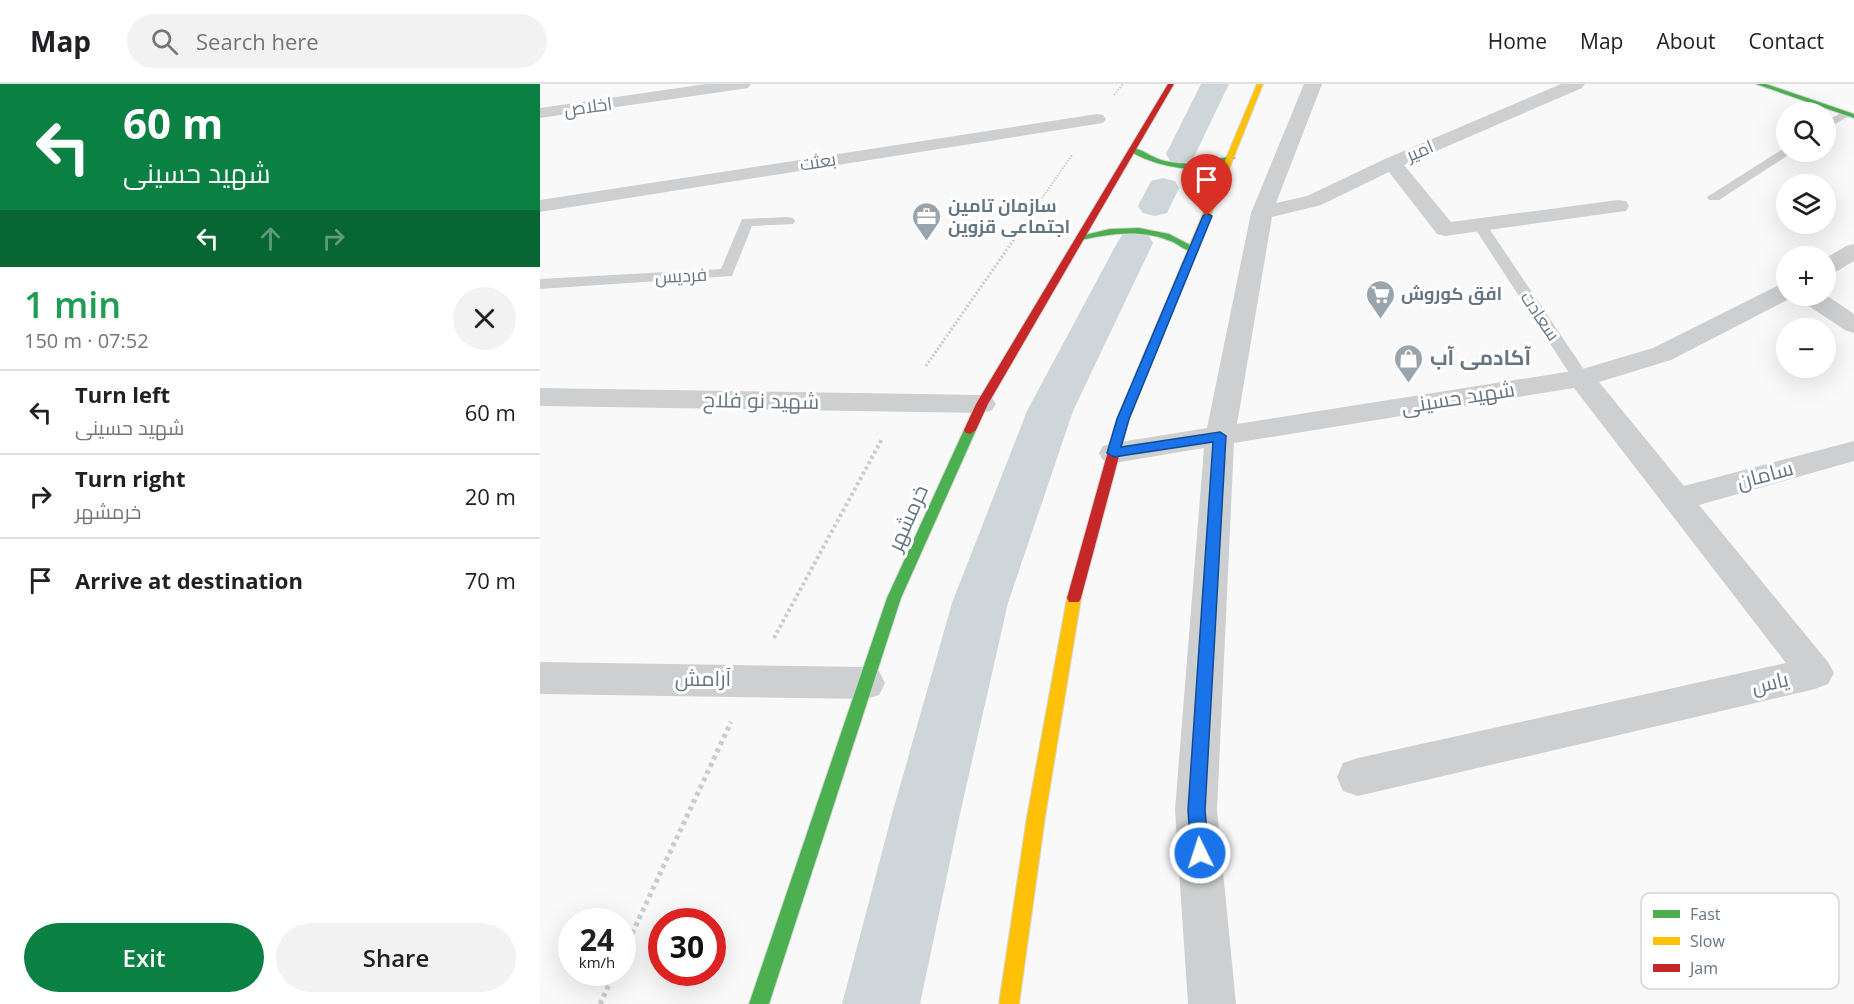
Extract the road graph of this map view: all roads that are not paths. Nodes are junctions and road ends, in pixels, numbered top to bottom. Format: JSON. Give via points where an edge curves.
{"nodes":[{"id":1,"x":742,"y":84,"type":"edge"},
{"id":2,"x":1171,"y":84,"type":"edge"},
{"id":3,"x":1260,"y":84,"type":"edge"},
{"id":4,"x":1313,"y":84,"type":"edge"},
{"id":5,"x":1576,"y":84,"type":"edge"},
{"id":6,"x":1759,"y":84,"type":"edge"},
{"id":7,"x":540,"y":114,"type":"edge"},
{"id":8,"x":1850,"y":115,"type":"edge"},
{"id":9,"x":1096,"y":119,"type":"road end"},
{"id":10,"x":1836,"y":121,"type":"edge"},
{"id":11,"x":1134,"y":150,"type":"junction"},
{"id":12,"x":1776,"y":157,"type":"edge"},
{"id":13,"x":1231,"y":159,"type":"junction"},
{"id":14,"x":1392,"y":163,"type":"junction"},
{"id":15,"x":1714,"y":197,"type":"dead end"},
{"id":16,"x":540,"y":206,"type":"edge"},
{"id":17,"x":1618,"y":206,"type":"dead end"},
{"id":18,"x":1262,"y":213,"type":"junction"},
{"id":19,"x":788,"y":220,"type":"dead end"},
{"id":20,"x":1479,"y":224,"type":"junction"},
{"id":21,"x":1081,"y":237,"type":"junction"},
{"id":22,"x":1193,"y":249,"type":"junction"},
{"id":23,"x":1854,"y":251,"type":"edge"},
{"id":24,"x":1836,"y":262,"type":"edge"},
{"id":25,"x":540,"y":284,"type":"edge"},
{"id":26,"x":1776,"y":296,"type":"edge"},
{"id":27,"x":1825,"y":306,"type":"edge"},
{"id":28,"x":1854,"y":325,"type":"edge"},
{"id":29,"x":1581,"y":378,"type":"junction"},
{"id":30,"x":540,"y":397,"type":"edge"},
{"id":31,"x":982,"y":404,"type":"junction"},
{"id":32,"x":1220,"y":436,"type":"junction"},
{"id":33,"x":1854,"y":451,"type":"edge"},
{"id":34,"x":1114,"y":453,"type":"junction"},
{"id":35,"x":1676,"y":500,"type":"junction"},
{"id":36,"x":540,"y":678,"type":"edge"},
{"id":37,"x":866,"y":683,"type":"junction"},
{"id":38,"x":1358,"y":777,"type":"dead end"},
{"id":39,"x":759,"y":1004,"type":"edge"},
{"id":40,"x":1009,"y":1004,"type":"edge"},
{"id":41,"x":1212,"y":1004,"type":"edge"}],
"edges":[{"from":1,"to":7,"type":"street","name":"اخلاص"},
{"from":2,"to":11,"type":"main road","name":"خرمشهر"},
{"from":3,"to":13,"type":"main road"},
{"from":4,"to":18,"type":"street"},
{"from":5,"to":14,"type":"street","name":"امیر"},
{"from":6,"to":8,"type":"main road"},
{"from":8,"to":10,"type":"lane"},
{"from":9,"to":16,"type":"street","name":"بعثت"},
{"from":11,"to":13,"type":"main road","via":[[1150,160],[1176,166]]},
{"from":11,"to":21,"type":"main road","name":"خرمشهر"},
{"from":12,"to":15,"type":"lane"},
{"from":13,"to":22,"type":"main road"},
{"from":14,"to":18,"type":"street","name":"امیر","via":[[1314,201]]},
{"from":14,"to":20,"type":"street","via":[[1445,229]]},
{"from":17,"to":20,"type":"street"},
{"from":18,"to":32,"type":"street"},
{"from":19,"to":25,"type":"lane","name":"فردیس","via":[[747,222],[727,273]]},
{"from":20,"to":29,"type":"lane","name":"سعادت"},
{"from":21,"to":22,"type":"main road","via":[[1116,229],[1152,231],[1183,241]]},
{"from":21,"to":31,"type":"main road","name":"خرمشهر"},
{"from":22,"to":34,"type":"main road","via":[[1123,419]]},
{"from":23,"to":24,"type":"street"},
{"from":26,"to":29,"type":"street","name":"شهید حسینی","via":[[1662,354]]},
{"from":27,"to":28,"type":"street"},
{"from":29,"to":32,"type":"street","name":"شهید حسینی"},
{"from":29,"to":35,"type":"street","name":"یاس"},
{"from":30,"to":31,"type":"street","name":"شهید نو فلاح"},
{"from":31,"to":37,"type":"main road","name":"خرمشهر","via":[[894,598]]},
{"from":32,"to":34,"type":"street","name":"شهید حسینی"},
{"from":32,"to":41,"type":"street","via":[[1196,810]]},
{"from":33,"to":35,"type":"street","name":"سامان"},
{"from":34,"to":40,"type":"main road","via":[[1071,609]]},
{"from":35,"to":38,"type":"street","name":"یاس","via":[[1815,673]]},
{"from":36,"to":37,"type":"street","name":"آرامش"},
{"from":37,"to":39,"type":"main road","name":"خرمشهر"}]}
